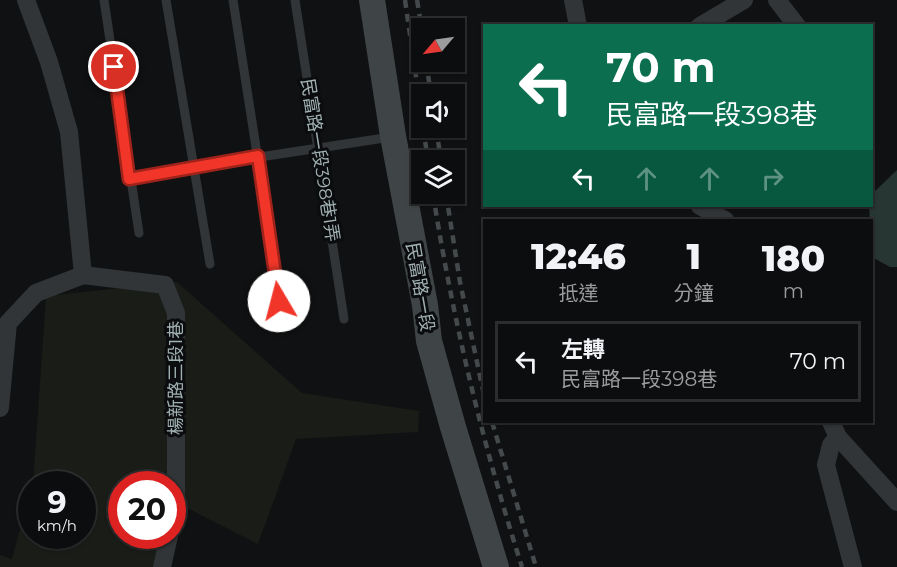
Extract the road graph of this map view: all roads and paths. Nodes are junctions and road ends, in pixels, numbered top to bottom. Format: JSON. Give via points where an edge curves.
{"nodes":[{"id":1,"x":26,"y":0,"type":"edge"},
{"id":2,"x":104,"y":0,"type":"edge"},
{"id":3,"x":166,"y":0,"type":"edge"},
{"id":4,"x":233,"y":0,"type":"edge"},
{"id":5,"x":295,"y":0,"type":"edge"},
{"id":6,"x":372,"y":0,"type":"edge"},
{"id":7,"x":573,"y":0,"type":"edge"},
{"id":8,"x":744,"y":0,"type":"edge"},
{"id":9,"x":777,"y":0,"type":"edge"},
{"id":10,"x":578,"y":24,"type":"edge"},
{"id":11,"x":703,"y":24,"type":"edge"},
{"id":12,"x":795,"y":24,"type":"edge"},
{"id":13,"x":393,"y":136,"type":"junction"},
{"id":14,"x":318,"y":147,"type":"junction"},
{"id":15,"x":258,"y":156,"type":"junction"},
{"id":16,"x":194,"y":166,"type":"junction"},
{"id":17,"x":129,"y":179,"type":"junction"},
{"id":18,"x":702,"y":207,"type":"edge"},
{"id":19,"x":723,"y":219,"type":"edge"},
{"id":20,"x":139,"y":233,"type":"dead end"},
{"id":21,"x":210,"y":264,"type":"dead end"},
{"id":22,"x":83,"y":275,"type":"junction"},
{"id":23,"x":279,"y":301,"type":"dead end"},
{"id":24,"x":344,"y":319,"type":"dead end"},
{"id":25,"x":0,"y":408,"type":"edge"},
{"id":26,"x":834,"y":429,"type":"edge"},
{"id":27,"x":176,"y":471,"type":"edge"},
{"id":28,"x":897,"y":502,"type":"edge"},
{"id":29,"x":166,"y":549,"type":"edge"},
{"id":30,"x":162,"y":567,"type":"edge"},
{"id":31,"x":496,"y":567,"type":"edge"},
{"id":32,"x":853,"y":567,"type":"edge"}],
"edges":[{"from":1,"to":22,"type":"street","via":[[50,63],[69,132]]},
{"from":2,"to":17,"type":"lane"},
{"from":3,"to":16,"type":"lane"},
{"from":4,"to":15,"type":"lane"},
{"from":5,"to":14,"type":"lane","name":"民富路一段398巷1弄"},
{"from":6,"to":13,"type":"street","name":"民富路一段"},
{"from":7,"to":10,"type":"street"},
{"from":8,"to":11,"type":"street"},
{"from":9,"to":12,"type":"street"},
{"from":13,"to":14,"type":"lane"},
{"from":13,"to":31,"type":"street","name":"民富路一段","via":[[434,359]]},
{"from":14,"to":15,"type":"lane"},
{"from":14,"to":24,"type":"lane","name":"民富路一段398巷1弄"},
{"from":15,"to":16,"type":"lane"},
{"from":15,"to":23,"type":"lane"},
{"from":16,"to":17,"type":"lane"},
{"from":16,"to":21,"type":"lane"},
{"from":17,"to":20,"type":"lane"},
{"from":18,"to":19,"type":"street"},
{"from":22,"to":25,"type":"street","via":[[36,293],[8,322]]},
{"from":22,"to":27,"type":"street","name":"楊新路三段1巷","via":[[165,285],[176,314]]},
{"from":26,"to":28,"type":"street"},
{"from":26,"to":32,"type":"street","via":[[826,465]]},
{"from":29,"to":30,"type":"street"}]}
